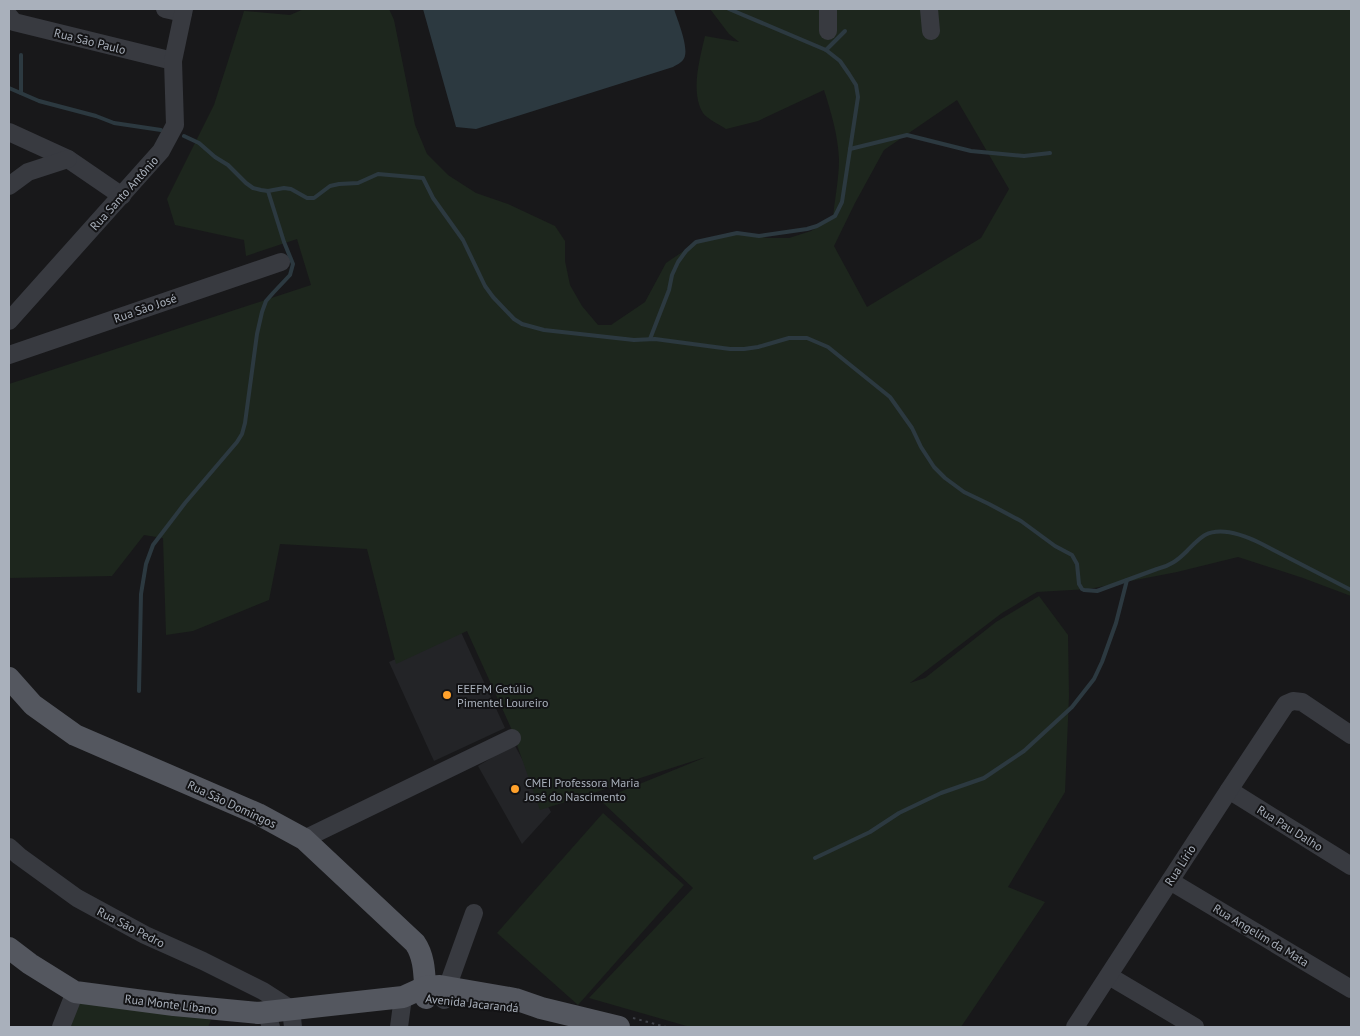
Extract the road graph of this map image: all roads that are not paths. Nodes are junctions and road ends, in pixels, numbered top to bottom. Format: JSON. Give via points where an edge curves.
{"nodes":[{"id":1,"x":165,"y":9,"type":"edge"},
{"id":2,"x":828,"y":9,"type":"edge"},
{"id":3,"x":929,"y":9,"type":"edge"},
{"id":4,"x":184,"y":11,"type":"edge"},
{"id":5,"x":9,"y":16,"type":"edge"},
{"id":6,"x":828,"y":30,"type":"dead end"},
{"id":7,"x":931,"y":31,"type":"dead end"},
{"id":8,"x":173,"y":61,"type":"junction"},
{"id":9,"x":9,"y":132,"type":"edge"},
{"id":10,"x":68,"y":158,"type":"junction"},
{"id":11,"x":9,"y":186,"type":"edge"},
{"id":12,"x":122,"y":196,"type":"junction"},
{"id":13,"x":281,"y":262,"type":"dead end"},
{"id":14,"x":9,"y":322,"type":"edge"},
{"id":15,"x":9,"y":355,"type":"edge"},
{"id":16,"x":9,"y":678,"type":"edge"},
{"id":17,"x":1351,"y":735,"type":"edge"},
{"id":18,"x":512,"y":738,"type":"dead end"},
{"id":19,"x":1229,"y":790,"type":"junction"},
{"id":20,"x":304,"y":840,"type":"junction"},
{"id":21,"x":9,"y":847,"type":"edge"},
{"id":22,"x":1351,"y":866,"type":"edge"},
{"id":23,"x":1170,"y":881,"type":"junction"},
{"id":24,"x":474,"y":913,"type":"dead end"},
{"id":25,"x":9,"y":948,"type":"edge"},
{"id":26,"x":1108,"y":976,"type":"junction"},
{"id":27,"x":1351,"y":989,"type":"edge"},
{"id":28,"x":75,"y":992,"type":"junction"},
{"id":29,"x":435,"y":993,"type":"junction"},
{"id":30,"x":403,"y":997,"type":"junction"},
{"id":31,"x":265,"y":1011,"type":"edge"},
{"id":32,"x":292,"y":1018,"type":"edge"},
{"id":33,"x":578,"y":1022,"type":"edge"},
{"id":34,"x":626,"y":1022,"type":"edge"},
{"id":35,"x":61,"y":1027,"type":"edge"},
{"id":36,"x":398,"y":1027,"type":"edge"},
{"id":37,"x":1075,"y":1027,"type":"edge"},
{"id":38,"x":1195,"y":1027,"type":"edge"}],
"edges":[{"from":1,"to":4,"type":"street"},
{"from":2,"to":6,"type":"street"},
{"from":3,"to":7,"type":"street"},
{"from":4,"to":8,"type":"street","name":"Rua Santo Antônio"},
{"from":5,"to":8,"type":"street","name":"Rua São Paulo","via":[[14,22]]},
{"from":8,"to":12,"type":"street","name":"Rua Santo Antônio","via":[[174,125],[161,151]]},
{"from":9,"to":10,"type":"street"},
{"from":10,"to":11,"type":"street","via":[[28,172]]},
{"from":10,"to":12,"type":"street"},
{"from":12,"to":14,"type":"street","name":"Rua Santo Antônio"},
{"from":13,"to":15,"type":"street","name":"Rua São José"},
{"from":16,"to":20,"type":"main road","name":"Rua São Domingos","via":[[33,705],[75,735],[258,814]]},
{"from":17,"to":19,"type":"street","name":"Rua Lírio","via":[[1302,702],[1286,704]]},
{"from":18,"to":20,"type":"street"},
{"from":19,"to":22,"type":"street","name":"Rua Pau Dalho"},
{"from":19,"to":23,"type":"street","name":"Rua Lírio"},
{"from":20,"to":29,"type":"main road","name":"Rua São Domingos","via":[[414,943]]},
{"from":21,"to":31,"type":"street","name":"Rua São Pedro","via":[[77,898],[144,935],[203,961]]},
{"from":23,"to":26,"type":"street","name":"Rua Lírio"},
{"from":23,"to":27,"type":"street","name":"Rua Angelim da Mata"},
{"from":24,"to":29,"type":"street"},
{"from":25,"to":28,"type":"main road"},
{"from":26,"to":37,"type":"street","name":"Rua Lírio"},
{"from":26,"to":38,"type":"street"},
{"from":28,"to":31,"type":"main road","name":"Rua Monte Líbano","via":[[174,1005]]},
{"from":28,"to":35,"type":"street"},
{"from":29,"to":30,"type":"main road","name":"Avenida Jacarandá"},
{"from":29,"to":33,"type":"main road","name":"Avenida Jacarandá","via":[[515,999]]},
{"from":30,"to":32,"type":"main road","name":"Avenida Jacarandá"},
{"from":30,"to":36,"type":"street"},
{"from":31,"to":32,"type":"main road","name":"Rua Monte Líbano"},
{"from":33,"to":34,"type":"main road","name":"Avenida Jacarandá"}]}
